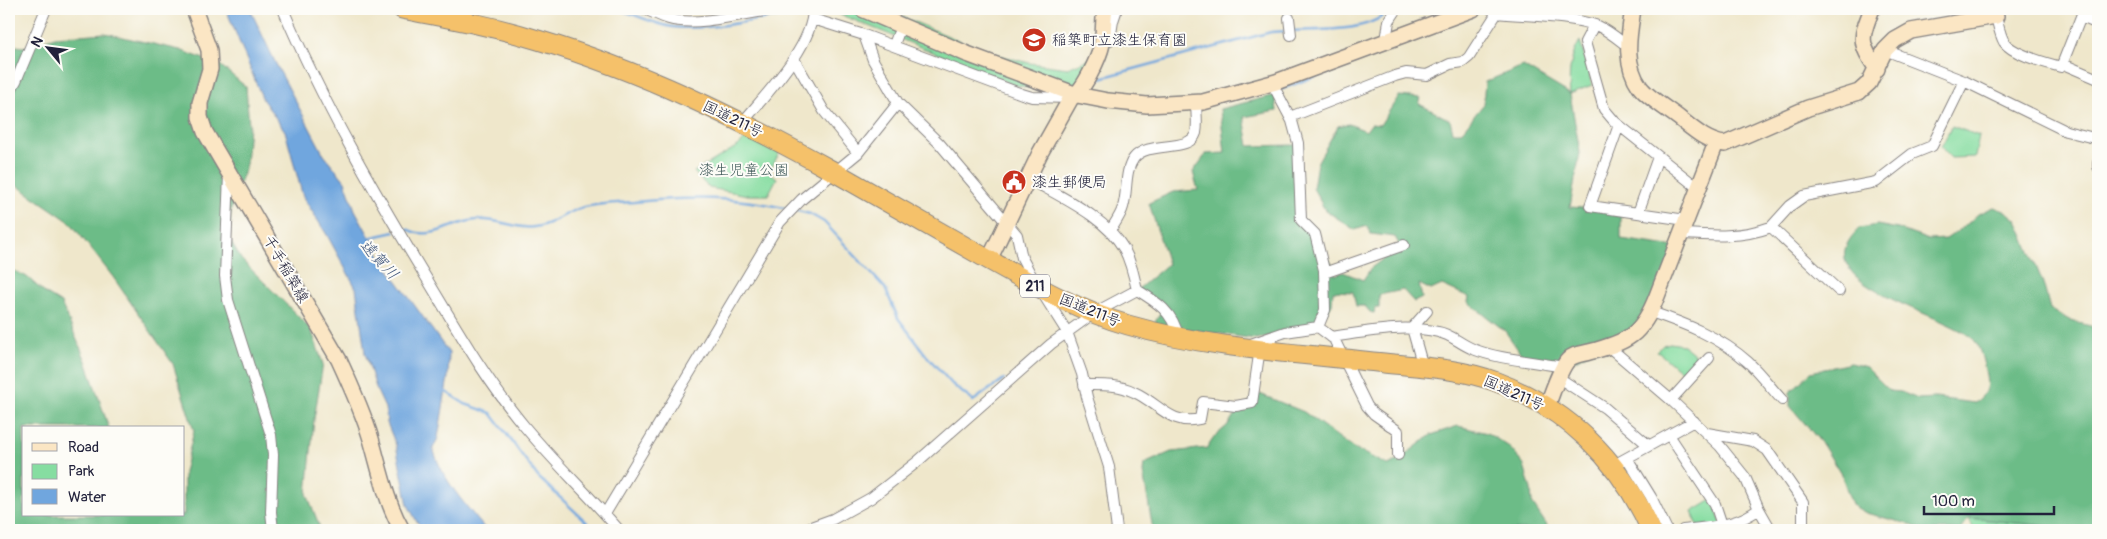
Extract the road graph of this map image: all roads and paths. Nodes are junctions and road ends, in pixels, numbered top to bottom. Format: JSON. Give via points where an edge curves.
{"nodes":[{"id":1,"x":46,"y":9,"type":"edge"},
{"id":2,"x":194,"y":9,"type":"edge"},
{"id":3,"x":283,"y":9,"type":"edge"},
{"id":4,"x":402,"y":9,"type":"edge"},
{"id":5,"x":644,"y":9,"type":"edge"},
{"id":6,"x":776,"y":9,"type":"edge"},
{"id":7,"x":862,"y":9,"type":"edge"},
{"id":8,"x":1105,"y":9,"type":"edge"},
{"id":9,"x":1117,"y":9,"type":"edge"},
{"id":10,"x":1397,"y":9,"type":"edge"},
{"id":11,"x":1473,"y":9,"type":"edge"},
{"id":12,"x":1633,"y":9,"type":"edge"},
{"id":13,"x":1872,"y":9,"type":"edge"},
{"id":14,"x":1494,"y":11,"type":"edge"},
{"id":15,"x":1994,"y":12,"type":"edge"},
{"id":16,"x":2083,"y":13,"type":"edge"},
{"id":17,"x":813,"y":14,"type":"edge"},
{"id":18,"x":1289,"y":18,"type":"dead end"},
{"id":19,"x":2098,"y":24,"type":"edge"},
{"id":20,"x":1594,"y":25,"type":"junction"},
{"id":21,"x":864,"y":35,"type":"junction"},
{"id":22,"x":1291,"y":35,"type":"dead end"},
{"id":23,"x":1102,"y":39,"type":"junction"},
{"id":24,"x":1386,"y":41,"type":"junction"},
{"id":25,"x":1628,"y":46,"type":"junction"},
{"id":26,"x":1885,"y":50,"type":"junction"},
{"id":27,"x":794,"y":59,"type":"junction"},
{"id":28,"x":2062,"y":64,"type":"junction"},
{"id":29,"x":1877,"y":69,"type":"junction"},
{"id":30,"x":2098,"y":78,"type":"edge"},
{"id":31,"x":1964,"y":81,"type":"junction"},
{"id":32,"x":1272,"y":83,"type":"junction"},
{"id":33,"x":9,"y":93,"type":"edge"},
{"id":34,"x":1074,"y":96,"type":"junction"},
{"id":35,"x":1196,"y":102,"type":"junction"},
{"id":36,"x":898,"y":103,"type":"junction"},
{"id":37,"x":1290,"y":117,"type":"junction"},
{"id":38,"x":743,"y":122,"type":"junction"},
{"id":39,"x":1618,"y":125,"type":"junction"},
{"id":40,"x":2098,"y":139,"type":"edge"},
{"id":41,"x":1716,"y":143,"type":"junction"},
{"id":42,"x":858,"y":153,"type":"junction"},
{"id":43,"x":1658,"y":157,"type":"junction"},
{"id":44,"x":2098,"y":163,"type":"edge"},
{"id":45,"x":2098,"y":167,"type":"edge"},
{"id":46,"x":229,"y":173,"type":"junction"},
{"id":47,"x":836,"y":173,"type":"junction"},
{"id":48,"x":1028,"y":178,"type":"junction"},
{"id":49,"x":1698,"y":188,"type":"junction"},
{"id":50,"x":1638,"y":213,"type":"junction"},
{"id":51,"x":1007,"y":222,"type":"junction"},
{"id":52,"x":1684,"y":227,"type":"junction"},
{"id":53,"x":1772,"y":227,"type":"junction"},
{"id":54,"x":1110,"y":231,"type":"junction"},
{"id":55,"x":1404,"y":245,"type":"dead end"},
{"id":56,"x":988,"y":260,"type":"junction"},
{"id":57,"x":1324,"y":273,"type":"junction"},
{"id":58,"x":1039,"y":288,"type":"junction"},
{"id":59,"x":1137,"y":290,"type":"junction"},
{"id":60,"x":1840,"y":291,"type":"dead end"},
{"id":61,"x":1427,"y":311,"type":"dead end"},
{"id":62,"x":1651,"y":312,"type":"junction"},
{"id":63,"x":1094,"y":313,"type":"junction"},
{"id":64,"x":1318,"y":327,"type":"junction"},
{"id":65,"x":1412,"y":328,"type":"junction"},
{"id":66,"x":1067,"y":332,"type":"junction"},
{"id":67,"x":1178,"y":336,"type":"junction"},
{"id":68,"x":1331,"y":337,"type":"junction"},
{"id":69,"x":1252,"y":347,"type":"junction"},
{"id":70,"x":1608,"y":347,"type":"junction"},
{"id":71,"x":1344,"y":358,"type":"junction"},
{"id":72,"x":1709,"y":358,"type":"dead end"},
{"id":73,"x":1423,"y":367,"type":"junction"},
{"id":74,"x":1561,"y":372,"type":"junction"},
{"id":75,"x":1084,"y":385,"type":"junction"},
{"id":76,"x":1671,"y":400,"type":"junction"},
{"id":77,"x":1782,"y":400,"type":"dead end"},
{"id":78,"x":1546,"y":406,"type":"junction"},
{"id":79,"x":1694,"y":421,"type":"junction"},
{"id":80,"x":1707,"y":433,"type":"junction"},
{"id":81,"x":1669,"y":436,"type":"junction"},
{"id":82,"x":1648,"y":445,"type":"junction"},
{"id":83,"x":1398,"y":455,"type":"dead end"},
{"id":84,"x":1620,"y":462,"type":"junction"},
{"id":85,"x":1759,"y":509,"type":"junction"},
{"id":86,"x":605,"y":514,"type":"junction"},
{"id":87,"x":1722,"y":525,"type":"junction"},
{"id":88,"x":273,"y":530,"type":"edge"},
{"id":89,"x":402,"y":530,"type":"edge"},
{"id":90,"x":619,"y":530,"type":"edge"},
{"id":91,"x":803,"y":530,"type":"edge"},
{"id":92,"x":1118,"y":530,"type":"edge"},
{"id":93,"x":1651,"y":530,"type":"edge"},
{"id":94,"x":1667,"y":530,"type":"edge"},
{"id":95,"x":1683,"y":530,"type":"edge"},
{"id":96,"x":1771,"y":530,"type":"edge"},
{"id":97,"x":1803,"y":530,"type":"edge"}],
"edges":[{"from":1,"to":33,"type":"street"},
{"from":2,"to":46,"type":"street","name":"千手稲築線","via":[[209,50],[210,69],[200,103],[200,117]]},
{"from":3,"to":86,"type":"street","via":[[329,108],[452,322],[524,426]]},
{"from":4,"to":38,"type":"highway","name":"国道211号","number":"211","via":[[538,40],[661,84]]},
{"from":5,"to":6,"type":"street","via":[[683,21]]},
{"from":7,"to":34,"type":"street"},
{"from":8,"to":23,"type":"street"},
{"from":9,"to":23,"type":"street","via":[[1110,40]]},
{"from":10,"to":24,"type":"street","via":[[1389,21]]},
{"from":11,"to":24,"type":"street"},
{"from":12,"to":25,"type":"street"},
{"from":13,"to":29,"type":"street","via":[[1863,30],[1863,43],[1865,52]]},
{"from":14,"to":20,"type":"street"},
{"from":14,"to":37,"type":"street","via":[[1469,57],[1463,62],[1450,64],[1425,76],[1406,73],[1395,76]]},
{"from":15,"to":26,"type":"street","via":[[1912,31]]},
{"from":15,"to":28,"type":"street","via":[[2005,44],[2022,55],[2061,67]]},
{"from":16,"to":19,"type":"street"},
{"from":16,"to":28,"type":"street"},
{"from":17,"to":21,"type":"street"},
{"from":17,"to":27,"type":"street"},
{"from":18,"to":22,"type":"street"},
{"from":20,"to":25,"type":"street"},
{"from":20,"to":39,"type":"street","via":[[1585,42],[1604,109]]},
{"from":21,"to":34,"type":"street","via":[[1032,97]]},
{"from":21,"to":36,"type":"street","via":[[873,60]]},
{"from":23,"to":34,"type":"street","via":[[1095,62]]},
{"from":24,"to":32,"type":"street"},
{"from":25,"to":41,"type":"street","via":[[1631,66],[1641,88]]},
{"from":26,"to":29,"type":"street"},
{"from":26,"to":31,"type":"street"},
{"from":27,"to":38,"type":"street"},
{"from":27,"to":42,"type":"street","via":[[824,111]]},
{"from":28,"to":30,"type":"street"},
{"from":29,"to":41,"type":"street","via":[[1859,92],[1808,108],[1732,142]]},
{"from":31,"to":40,"type":"street","via":[[2066,130]]},
{"from":31,"to":53,"type":"street","via":[[1932,146],[1912,154],[1876,182],[1804,196],[1790,206]]},
{"from":32,"to":35,"type":"street"},
{"from":32,"to":37,"type":"street"},
{"from":34,"to":35,"type":"street","via":[[1129,104]]},
{"from":34,"to":48,"type":"street"},
{"from":35,"to":54,"type":"street","via":[[1193,140],[1188,144],[1159,146],[1141,152],[1132,161],[1123,207]]},
{"from":36,"to":42,"type":"street"},
{"from":36,"to":51,"type":"street","via":[[939,144]]},
{"from":37,"to":57,"type":"street","via":[[1298,142],[1299,213],[1301,220],[1315,234]]},
{"from":38,"to":47,"type":"highway","name":"国道211号","number":"211"},
{"from":39,"to":43,"type":"street"},
{"from":39,"to":50,"type":"street","via":[[1590,206]]},
{"from":41,"to":49,"type":"street"},
{"from":42,"to":47,"type":"street"},
{"from":43,"to":49,"type":"street"},
{"from":43,"to":50,"type":"street"},
{"from":44,"to":45,"type":"street"},
{"from":46,"to":88,"type":"street","via":[[225,276],[228,300],[271,435]]},
{"from":46,"to":89,"type":"street","name":"千手稲築線","via":[[339,360],[357,398],[385,491]]},
{"from":47,"to":56,"type":"highway","name":"国道211号","number":"211"},
{"from":47,"to":86,"type":"street","via":[[802,199],[780,222]]},
{"from":48,"to":51,"type":"street"},
{"from":48,"to":54,"type":"street","via":[[1098,220]]},
{"from":49,"to":52,"type":"street"},
{"from":50,"to":52,"type":"street"},
{"from":51,"to":56,"type":"street"},
{"from":51,"to":58,"type":"street","via":[[1017,235],[1022,258]]},
{"from":52,"to":53,"type":"street","via":[[1721,237],[1741,236]]},
{"from":52,"to":62,"type":"street"},
{"from":53,"to":60,"type":"street"},
{"from":54,"to":59,"type":"street","via":[[1127,257]]},
{"from":55,"to":57,"type":"street"},
{"from":56,"to":58,"type":"highway","name":"国道211号","number":"211"},
{"from":57,"to":64,"type":"street","via":[[1325,310]]},
{"from":58,"to":63,"type":"highway","name":"国道211号","number":"211"},
{"from":58,"to":66,"type":"street"},
{"from":59,"to":63,"type":"street"},
{"from":59,"to":67,"type":"street","via":[[1167,312],[1175,322]]},
{"from":61,"to":65,"type":"street"},
{"from":62,"to":70,"type":"street","via":[[1636,333]]},
{"from":62,"to":77,"type":"street","via":[[1689,325],[1732,350]]},
{"from":63,"to":66,"type":"street"},
{"from":63,"to":67,"type":"highway","name":"国道211号","number":"211"},
{"from":64,"to":68,"type":"street"},
{"from":64,"to":69,"type":"street","via":[[1285,332]]},
{"from":65,"to":68,"type":"street"},
{"from":65,"to":73,"type":"street"},
{"from":65,"to":74,"type":"street","via":[[1440,332],[1473,349]]},
{"from":66,"to":75,"type":"street"},
{"from":66,"to":91,"type":"street","via":[[871,498],[833,519]]},
{"from":67,"to":69,"type":"highway","name":"国道211号","number":"211"},
{"from":68,"to":71,"type":"street"},
{"from":69,"to":71,"type":"highway","name":"国道211号","number":"211"},
{"from":69,"to":75,"type":"street","via":[[1252,402],[1236,406],[1203,402],[1200,419],[1192,421],[1176,419],[1136,392],[1117,385]]},
{"from":70,"to":74,"type":"street","via":[[1575,355],[1568,359]]},
{"from":70,"to":76,"type":"street"},
{"from":71,"to":73,"type":"highway","name":"国道211号","number":"211"},
{"from":71,"to":83,"type":"street","via":[[1367,406],[1398,431]]},
{"from":72,"to":76,"type":"street"},
{"from":73,"to":78,"type":"highway","name":"国道211号","number":"211","via":[[1494,381]]},
{"from":74,"to":78,"type":"street"},
{"from":74,"to":82,"type":"street"},
{"from":75,"to":92,"type":"street","via":[[1109,467]]},
{"from":76,"to":79,"type":"street"},
{"from":78,"to":84,"type":"highway","name":"国道211号","number":"211"},
{"from":79,"to":80,"type":"street"},
{"from":79,"to":81,"type":"street"},
{"from":80,"to":85,"type":"street","via":[[1744,477]]},
{"from":80,"to":97,"type":"street","via":[[1753,441],[1767,450],[1803,502]]},
{"from":81,"to":82,"type":"street"},
{"from":81,"to":87,"type":"street","via":[[1715,504]]},
{"from":82,"to":84,"type":"street"},
{"from":84,"to":93,"type":"highway","name":"国道211号","number":"211"},
{"from":84,"to":94,"type":"street","via":[[1651,497]]},
{"from":85,"to":87,"type":"street","via":[[1744,520]]},
{"from":85,"to":96,"type":"street"},
{"from":86,"to":90,"type":"street"},
{"from":87,"to":95,"type":"street"}]}
